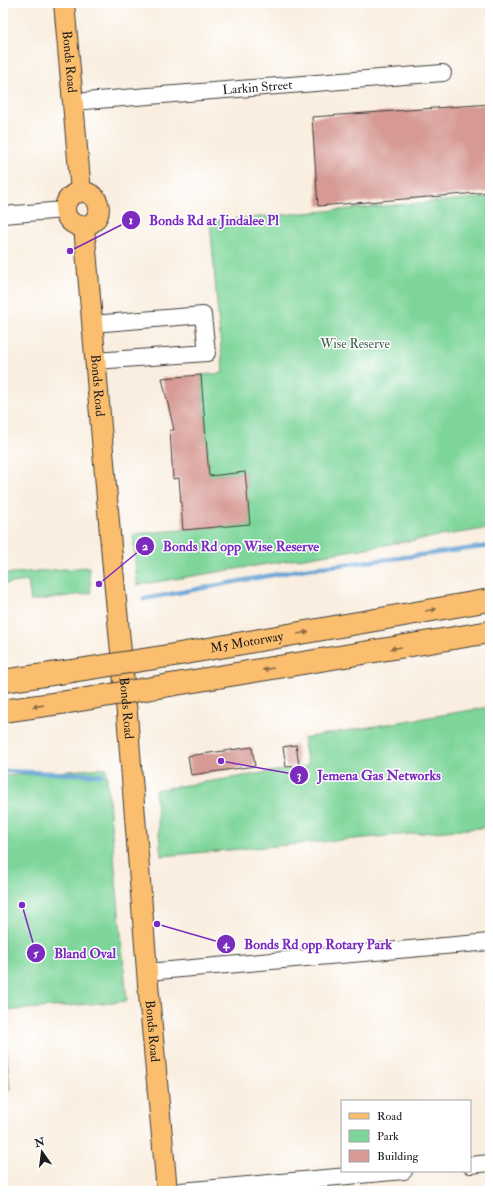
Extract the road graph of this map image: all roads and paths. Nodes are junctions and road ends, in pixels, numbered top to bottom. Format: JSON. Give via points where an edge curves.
{"nodes":[{"id":1,"x":64,"y":3,"type":"edge"},
{"id":2,"x":443,"y":73,"type":"dead end"},
{"id":3,"x":72,"y":102,"type":"junction"},
{"id":4,"x":81,"y":192,"type":"junction"},
{"id":5,"x":64,"y":210,"type":"junction"},
{"id":6,"x":3,"y":215,"type":"edge"},
{"id":7,"x":84,"y":226,"type":"junction"},
{"id":8,"x":92,"y":324,"type":"junction"},
{"id":9,"x":95,"y":361,"type":"junction"},
{"id":10,"x":490,"y":600,"type":"edge"},
{"id":11,"x":490,"y":632,"type":"edge"},
{"id":12,"x":72,"y":671,"type":"junction"},
{"id":13,"x":3,"y":677,"type":"edge"},
{"id":14,"x":3,"y":681,"type":"edge"},
{"id":15,"x":3,"y":711,"type":"edge"},
{"id":16,"x":490,"y":942,"type":"edge"},
{"id":17,"x":147,"y":972,"type":"junction"},
{"id":18,"x":490,"y":1163,"type":"edge"},
{"id":19,"x":471,"y":1165,"type":"edge"},
{"id":20,"x":393,"y":1172,"type":"edge"},
{"id":21,"x":167,"y":1191,"type":"edge"},
{"id":22,"x":181,"y":1191,"type":"edge"}],
"edges":[{"from":1,"to":3,"type":"main road","name":"Bonds Road"},
{"from":2,"to":3,"type":"street","name":"Larkin Street"},
{"from":3,"to":4,"type":"main road","name":"Bonds Road"},
{"from":4,"to":5,"type":"main road","via":[[67,200]]},
{"from":4,"to":7,"type":"main road","via":[[92,195],[98,205],[97,216]]},
{"from":5,"to":6,"type":"street"},
{"from":5,"to":7,"type":"main road","via":[[73,224]]},
{"from":7,"to":8,"type":"main road","name":"Bonds Road"},
{"from":8,"to":9,"type":"main road","name":"Bonds Road"},
{"from":8,"to":9,"type":"street","via":[[204,315],[207,353]]},
{"from":9,"to":17,"type":"main road","name":"Bonds Road"},
{"from":12,"to":10,"type":"highway","name":"M5 Motorway","one_way":true,"bridge":true},
{"from":11,"to":15,"type":"highway","one_way":true,"bridge":true},
{"from":12,"to":13,"type":"highway"},
{"from":12,"to":14,"type":"highway","name":"M5 Motorway"},
{"from":16,"to":17,"type":"street"},
{"from":17,"to":21,"type":"main road","name":"Bonds Road"},
{"from":18,"to":19,"type":"street"},
{"from":20,"to":22,"type":"street"}]}
